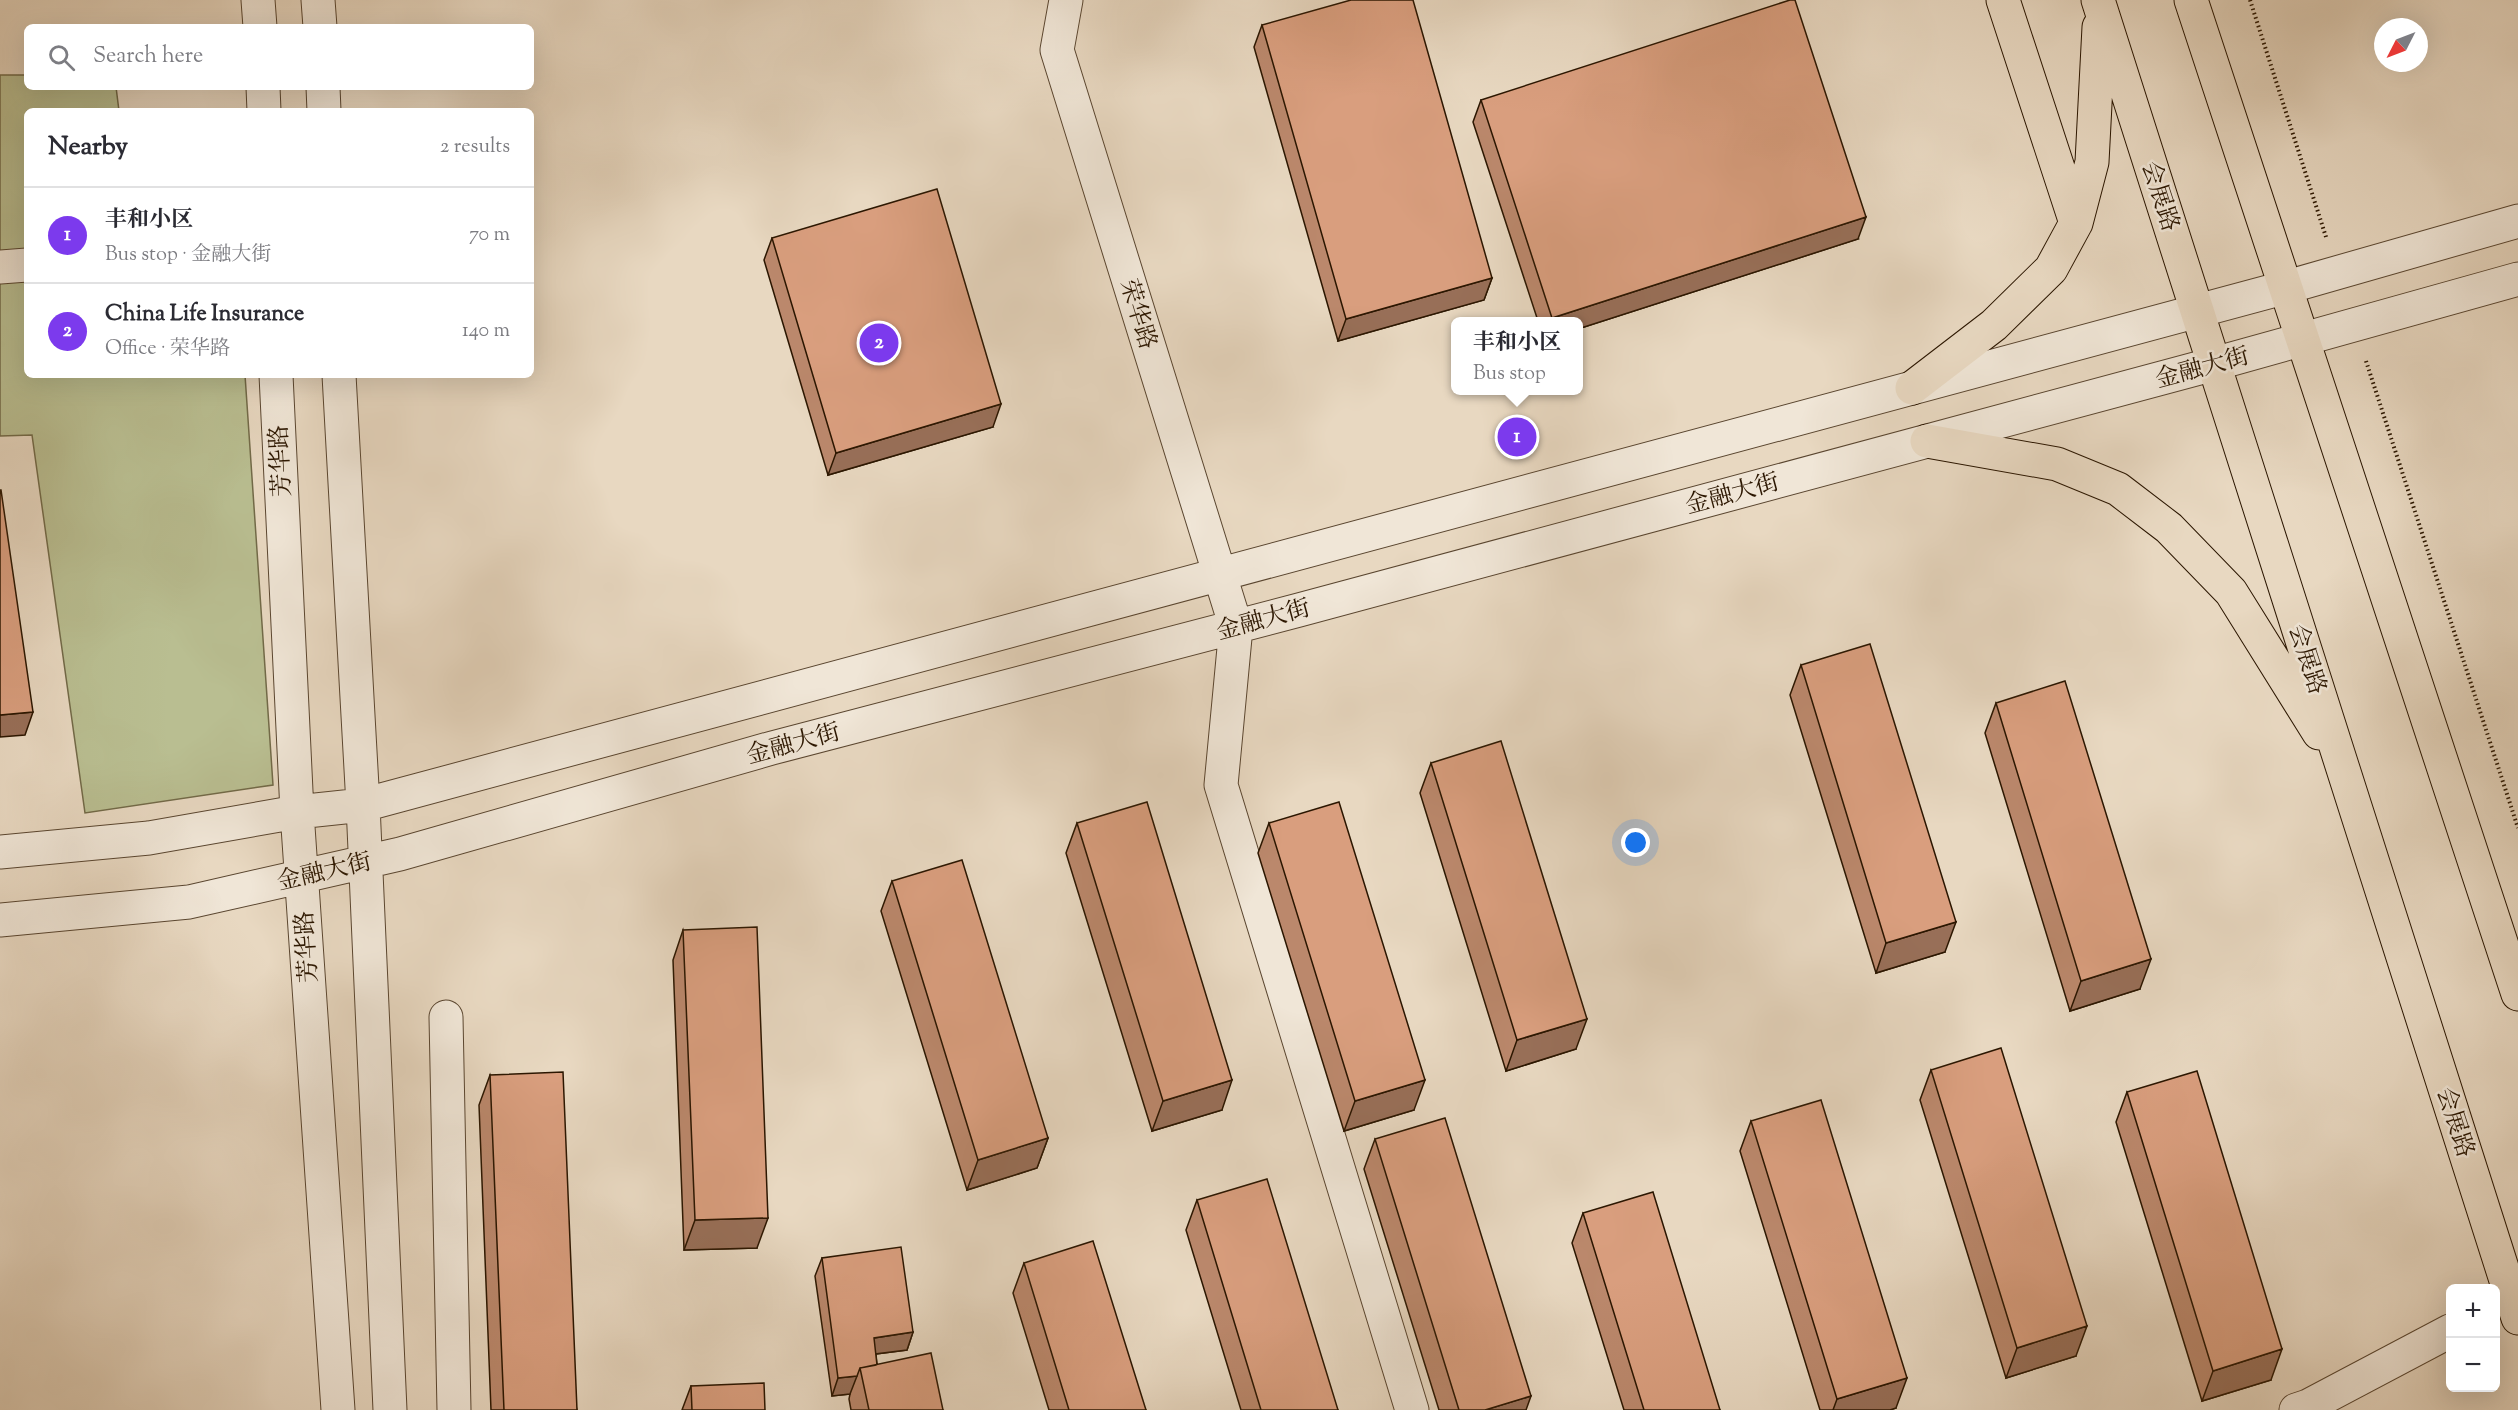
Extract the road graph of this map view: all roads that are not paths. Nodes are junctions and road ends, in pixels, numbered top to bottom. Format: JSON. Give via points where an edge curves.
{"nodes":[{"id":1,"x":258,"y":0,"type":"edge"},
{"id":2,"x":318,"y":0,"type":"edge"},
{"id":3,"x":1066,"y":0,"type":"edge"},
{"id":4,"x":2003,"y":0,"type":"edge"},
{"id":5,"x":2191,"y":0,"type":"edge"},
{"id":6,"x":2099,"y":4,"type":"edge"},
{"id":7,"x":260,"y":24,"type":"edge"},
{"id":8,"x":320,"y":24,"type":"edge"},
{"id":9,"x":262,"y":90,"type":"edge"},
{"id":10,"x":323,"y":90,"type":"edge"},
{"id":11,"x":264,"y":108,"type":"edge"},
{"id":12,"x":324,"y":108,"type":"edge"},
{"id":13,"x":2518,"y":221,"type":"edge"},
{"id":14,"x":2076,"y":223,"type":"junction"},
{"id":15,"x":24,"y":265,"type":"edge"},
{"id":16,"x":0,"y":267,"type":"edge"},
{"id":17,"x":2518,"y":279,"type":"edge"},
{"id":18,"x":2286,"y":287,"type":"junction"},
{"id":19,"x":2197,"y":311,"type":"junction"},
{"id":20,"x":2304,"y":339,"type":"junction"},
{"id":21,"x":2214,"y":364,"type":"junction"},
{"id":22,"x":276,"y":378,"type":"edge"},
{"id":23,"x":339,"y":378,"type":"edge"},
{"id":24,"x":1912,"y":388,"type":"junction"},
{"id":25,"x":1927,"y":441,"type":"junction"},
{"id":26,"x":1220,"y":573,"type":"junction"},
{"id":27,"x":1236,"y":627,"type":"junction"},
{"id":28,"x":2345,"y":776,"type":"junction"},
{"id":29,"x":363,"y":805,"type":"junction"},
{"id":30,"x":297,"y":812,"type":"junction"},
{"id":31,"x":0,"y":852,"type":"edge"},
{"id":32,"x":366,"y":861,"type":"junction"},
{"id":33,"x":301,"y":876,"type":"junction"},
{"id":34,"x":0,"y":920,"type":"edge"},
{"id":35,"x":2518,"y":994,"type":"edge"},
{"id":36,"x":446,"y":1017,"type":"dead end"},
{"id":37,"x":2509,"y":1308,"type":"edge"},
{"id":38,"x":2446,"y":1335,"type":"edge"},
{"id":39,"x":338,"y":1410,"type":"edge"},
{"id":40,"x":390,"y":1410,"type":"edge"},
{"id":41,"x":454,"y":1410,"type":"edge"},
{"id":42,"x":1412,"y":1410,"type":"edge"},
{"id":43,"x":2296,"y":1410,"type":"edge"}],
"edges":[{"from":1,"to":7,"type":"street"},
{"from":2,"to":8,"type":"street"},
{"from":3,"to":26,"type":"street","name":"荣华路","via":[[1056,50]]},
{"from":4,"to":14,"type":"main road"},
{"from":5,"to":18,"type":"main road"},
{"from":6,"to":14,"type":"main road","via":[[2092,162]]},
{"from":6,"to":19,"type":"main road","name":"会展路"},
{"from":9,"to":11,"type":"street"},
{"from":10,"to":12,"type":"street"},
{"from":13,"to":18,"type":"street"},
{"from":14,"to":24,"type":"main road","via":[[2051,269],[1994,325]]},
{"from":15,"to":16,"type":"street"},
{"from":17,"to":20,"type":"street","name":"金融大街"},
{"from":18,"to":19,"type":"street"},
{"from":18,"to":20,"type":"main road"},
{"from":19,"to":21,"type":"main road","name":"会展路"},
{"from":19,"to":24,"type":"street"},
{"from":20,"to":21,"type":"street","name":"金融大街"},
{"from":20,"to":35,"type":"main road"},
{"from":21,"to":25,"type":"street","name":"金融大街"},
{"from":21,"to":28,"type":"main road","name":"会展路"},
{"from":22,"to":30,"type":"street","name":"芳华路"},
{"from":23,"to":29,"type":"street"},
{"from":24,"to":26,"type":"street"},
{"from":25,"to":27,"type":"street","name":"金融大街"},
{"from":25,"to":28,"type":"main road","via":[[2057,464],[2118,489],[2169,528],[2231,591]]},
{"from":26,"to":27,"type":"street","name":"荣华路"},
{"from":26,"to":29,"type":"street"},
{"from":27,"to":32,"type":"street","name":"金融大街","via":[[772,748]]},
{"from":27,"to":42,"type":"street","via":[[1221,785]]},
{"from":28,"to":37,"type":"main road","name":"会展路"},
{"from":29,"to":30,"type":"street"},
{"from":29,"to":32,"type":"street"},
{"from":30,"to":31,"type":"street","via":[[149,838]]},
{"from":30,"to":33,"type":"street","name":"芳华路"},
{"from":32,"to":33,"type":"street","name":"金融大街"},
{"from":32,"to":40,"type":"street"},
{"from":33,"to":34,"type":"street","name":"金融大街","via":[[189,902]]},
{"from":33,"to":39,"type":"street","name":"芳华路"},
{"from":36,"to":41,"type":"street"},
{"from":38,"to":43,"type":"street"}]}
